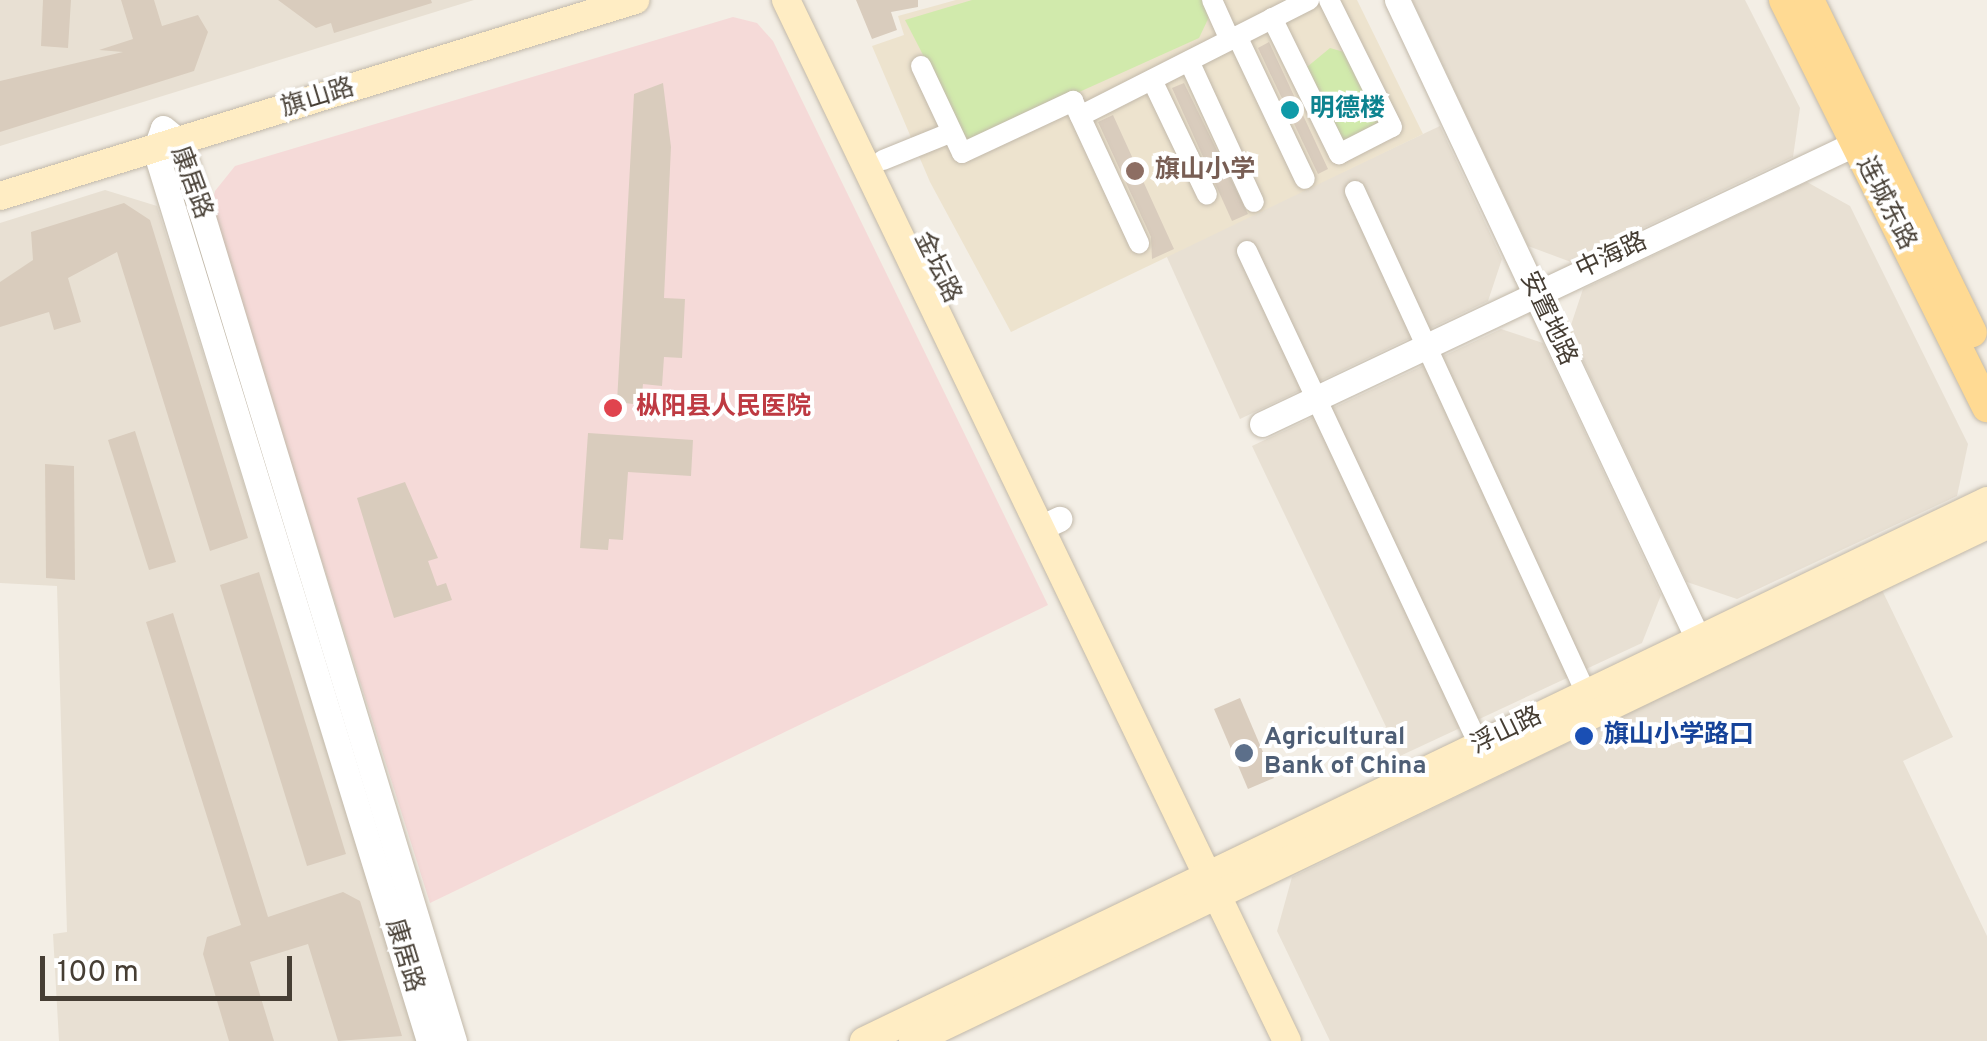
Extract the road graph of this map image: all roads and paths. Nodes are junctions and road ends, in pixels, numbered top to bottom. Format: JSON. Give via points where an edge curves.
{"nodes":[{"id":1,"x":576,"y":0,"type":"edge"},
{"id":2,"x":635,"y":0,"type":"edge"},
{"id":3,"x":786,"y":0,"type":"edge"},
{"id":4,"x":806,"y":0,"type":"edge"},
{"id":5,"x":1212,"y":0,"type":"edge"},
{"id":6,"x":1309,"y":0,"type":"edge"},
{"id":7,"x":1329,"y":0,"type":"edge"},
{"id":8,"x":1397,"y":0,"type":"edge"},
{"id":9,"x":1784,"y":0,"type":"edge"},
{"id":10,"x":1808,"y":0,"type":"edge"},
{"id":11,"x":1272,"y":18,"type":"junction"},
{"id":12,"x":1234,"y":38,"type":"junction"},
{"id":13,"x":1189,"y":61,"type":"junction"},
{"id":14,"x":921,"y":66,"type":"dead end"},
{"id":15,"x":1152,"y":80,"type":"junction"},
{"id":16,"x":1080,"y":116,"type":"junction"},
{"id":17,"x":952,"y":132,"type":"junction"},
{"id":18,"x":166,"y":140,"type":"junction"},
{"id":19,"x":1854,"y":144,"type":"junction"},
{"id":20,"x":883,"y":160,"type":"junction"},
{"id":21,"x":0,"y":179,"type":"edge"},
{"id":22,"x":1305,"y":179,"type":"dead end"},
{"id":23,"x":1355,"y":191,"type":"dead end"},
{"id":24,"x":0,"y":196,"type":"edge"},
{"id":25,"x":1208,"y":196,"type":"dead end"},
{"id":26,"x":1254,"y":202,"type":"dead end"},
{"id":27,"x":1139,"y":243,"type":"dead end"},
{"id":28,"x":1247,"y":251,"type":"dead end"},
{"id":29,"x":1535,"y":294,"type":"junction"},
{"id":30,"x":1426,"y":346,"type":"junction"},
{"id":31,"x":1987,"y":362,"type":"edge"},
{"id":32,"x":1316,"y":398,"type":"junction"},
{"id":33,"x":1987,"y":407,"type":"edge"},
{"id":34,"x":1262,"y":424,"type":"dead end"},
{"id":35,"x":1987,"y":500,"type":"edge"},
{"id":36,"x":1052,"y":523,"type":"junction"},
{"id":37,"x":1987,"y":525,"type":"edge"},
{"id":38,"x":1698,"y":639,"type":"junction"},
{"id":39,"x":1586,"y":693,"type":"junction"},
{"id":40,"x":1480,"y":746,"type":"junction"},
{"id":41,"x":1222,"y":881,"type":"junction"},
{"id":42,"x":429,"y":1041,"type":"edge"},
{"id":43,"x":454,"y":1041,"type":"edge"},
{"id":44,"x":864,"y":1041,"type":"edge"},
{"id":45,"x":913,"y":1041,"type":"edge"},
{"id":46,"x":1287,"y":1041,"type":"edge"},
{"id":47,"x":1307,"y":1041,"type":"edge"}],
"edges":[{"from":1,"to":18,"type":"main road","name":"旗山路"},
{"from":2,"to":18,"type":"main road","name":"旗山路"},
{"from":3,"to":36,"type":"main road","name":"金坛路"},
{"from":4,"to":20,"type":"main road","name":"金坛路"},
{"from":5,"to":12,"type":"street"},
{"from":6,"to":11,"type":"street"},
{"from":7,"to":11,"type":"street","via":[[1392,127],[1339,154]]},
{"from":8,"to":29,"type":"street","name":"安置地路"},
{"from":9,"to":19,"type":"main road","name":"连城东路"},
{"from":10,"to":31,"type":"main road","name":"连城东路"},
{"from":11,"to":12,"type":"street"},
{"from":12,"to":13,"type":"street"},
{"from":12,"to":22,"type":"street"},
{"from":13,"to":15,"type":"street"},
{"from":13,"to":26,"type":"street"},
{"from":14,"to":17,"type":"street"},
{"from":15,"to":16,"type":"street"},
{"from":15,"to":25,"type":"street"},
{"from":16,"to":17,"type":"street","via":[[1072,101],[962,154]]},
{"from":16,"to":27,"type":"street"},
{"from":17,"to":20,"type":"street"},
{"from":18,"to":21,"type":"main road","name":"旗山路"},
{"from":18,"to":24,"type":"main road","name":"旗山路"},
{"from":18,"to":42,"type":"street","name":"康居路"},
{"from":18,"to":43,"type":"street","name":"康居路"},
{"from":19,"to":29,"type":"street","name":"中海路"},
{"from":19,"to":33,"type":"main road","name":"连城东路"},
{"from":20,"to":36,"type":"main road","name":"金坛路"},
{"from":23,"to":30,"type":"street"},
{"from":28,"to":32,"type":"street"},
{"from":29,"to":30,"type":"street","name":"中海路"},
{"from":29,"to":38,"type":"street","name":"安置地路"},
{"from":30,"to":32,"type":"street","name":"中海路"},
{"from":30,"to":39,"type":"street"},
{"from":32,"to":34,"type":"street","name":"中海路"},
{"from":32,"to":40,"type":"street"},
{"from":35,"to":38,"type":"main road","name":"浮山路"},
{"from":36,"to":41,"type":"main road","name":"金坛路"},
{"from":37,"to":41,"type":"main road","name":"浮山路"},
{"from":38,"to":39,"type":"main road","name":"浮山路"},
{"from":39,"to":40,"type":"main road","name":"浮山路"},
{"from":40,"to":41,"type":"main road","name":"浮山路"},
{"from":41,"to":44,"type":"main road","name":"浮山路"},
{"from":41,"to":45,"type":"main road","name":"浮山路"},
{"from":41,"to":46,"type":"main road","name":"金坛路"},
{"from":41,"to":47,"type":"main road","name":"金坛路"}]}
